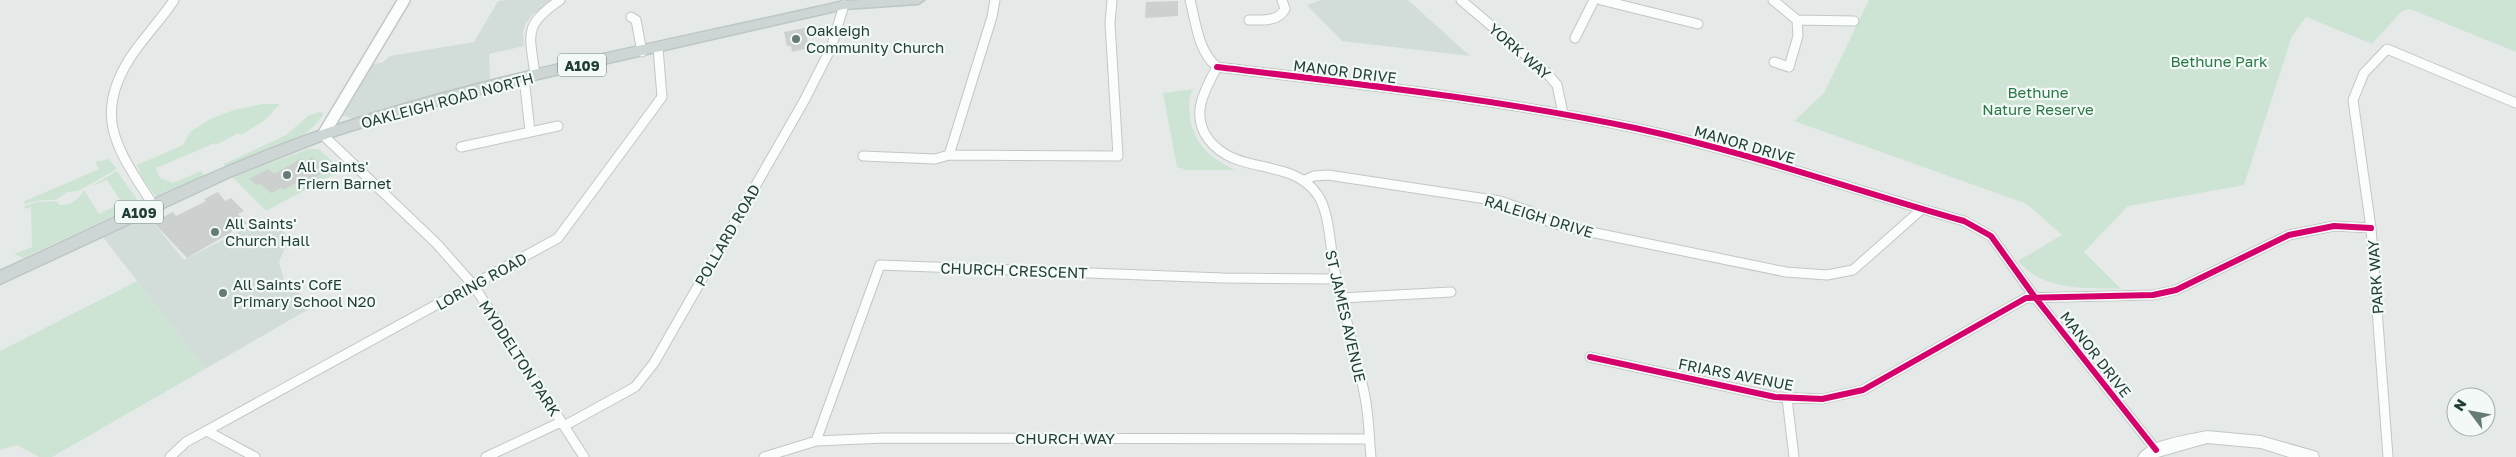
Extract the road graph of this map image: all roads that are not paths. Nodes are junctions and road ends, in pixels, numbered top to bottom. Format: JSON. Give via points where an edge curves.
{"nodes":[{"id":1,"x":174,"y":0,"type":"edge"},
{"id":2,"x":404,"y":0,"type":"edge"},
{"id":3,"x":560,"y":0,"type":"edge"},
{"id":4,"x":918,"y":0,"type":"edge"},
{"id":5,"x":995,"y":0,"type":"edge"},
{"id":6,"x":1112,"y":0,"type":"edge"},
{"id":7,"x":1190,"y":0,"type":"edge"},
{"id":8,"x":1282,"y":0,"type":"edge"},
{"id":9,"x":1461,"y":0,"type":"edge"},
{"id":10,"x":1594,"y":0,"type":"edge"},
{"id":11,"x":1601,"y":0,"type":"edge"},
{"id":12,"x":1773,"y":0,"type":"edge"},
{"id":13,"x":845,"y":3,"type":"edge"},
{"id":14,"x":631,"y":17,"type":"dead end"},
{"id":15,"x":1249,"y":20,"type":"dead end"},
{"id":16,"x":1797,"y":20,"type":"junction"},
{"id":17,"x":1854,"y":21,"type":"dead end"},
{"id":18,"x":1698,"y":24,"type":"dead end"},
{"id":19,"x":1574,"y":38,"type":"dead end"},
{"id":20,"x":658,"y":48,"type":"junction"},
{"id":21,"x":642,"y":52,"type":"junction"},
{"id":22,"x":1774,"y":62,"type":"dead end"},
{"id":23,"x":1217,"y":67,"type":"junction"},
{"id":24,"x":530,"y":77,"type":"junction"},
{"id":25,"x":2516,"y":103,"type":"edge"},
{"id":26,"x":1563,"y":113,"type":"junction"},
{"id":27,"x":558,"y":126,"type":"dead end"},
{"id":28,"x":530,"y":131,"type":"junction"},
{"id":29,"x":323,"y":135,"type":"junction"},
{"id":30,"x":461,"y":147,"type":"dead end"},
{"id":31,"x":863,"y":156,"type":"dead end"},
{"id":32,"x":949,"y":156,"type":"junction"},
{"id":33,"x":1305,"y":180,"type":"junction"},
{"id":34,"x":153,"y":205,"type":"junction"},
{"id":35,"x":1922,"y":209,"type":"junction"},
{"id":36,"x":2372,"y":228,"type":"junction"},
{"id":37,"x":0,"y":278,"type":"edge"},
{"id":38,"x":1336,"y":279,"type":"junction"},
{"id":39,"x":474,"y":286,"type":"junction"},
{"id":40,"x":1451,"y":292,"type":"dead end"},
{"id":41,"x":2034,"y":296,"type":"junction"},
{"id":42,"x":1340,"y":298,"type":"junction"},
{"id":43,"x":1590,"y":357,"type":"dead end"},
{"id":44,"x":1787,"y":398,"type":"junction"},
{"id":45,"x":563,"y":424,"type":"junction"},
{"id":46,"x":206,"y":431,"type":"junction"},
{"id":47,"x":1369,"y":439,"type":"junction"},
{"id":48,"x":816,"y":441,"type":"junction"},
{"id":49,"x":2151,"y":454,"type":"edge"},
{"id":50,"x":170,"y":457,"type":"edge"},
{"id":51,"x":255,"y":457,"type":"edge"},
{"id":52,"x":486,"y":457,"type":"edge"},
{"id":53,"x":584,"y":457,"type":"edge"},
{"id":54,"x":764,"y":457,"type":"edge"},
{"id":55,"x":1371,"y":457,"type":"edge"},
{"id":56,"x":1794,"y":457,"type":"edge"},
{"id":57,"x":2311,"y":457,"type":"edge"},
{"id":58,"x":2388,"y":457,"type":"edge"}],
"edges":[{"from":1,"to":34,"type":"street","via":[[122,69],[108,104],[119,151]]},
{"from":2,"to":29,"type":"street"},
{"from":3,"to":24,"type":"street","via":[[540,14],[532,26]]},
{"from":4,"to":13,"type":"main road","name":"OAKLEIGH ROAD NORTH","number":"A109"},
{"from":5,"to":32,"type":"street"},
{"from":6,"to":32,"type":"street","via":[[1110,23],[1118,156]]},
{"from":7,"to":23,"type":"street","via":[[1205,54]]},
{"from":8,"to":15,"type":"street","via":[[1285,9],[1278,17]]},
{"from":9,"to":26,"type":"street","name":"YORK WAY","via":[[1548,73],[1557,85]]},
{"from":10,"to":19,"type":"street"},
{"from":11,"to":18,"type":"street"},
{"from":12,"to":16,"type":"street"},
{"from":13,"to":20,"type":"main road","name":"OAKLEIGH ROAD NORTH","number":"A109"},
{"from":13,"to":45,"type":"street","name":"POLLARD ROAD","via":[[831,48],[804,101],[654,364],[636,387]]},
{"from":14,"to":21,"type":"street","via":[[636,20]]},
{"from":16,"to":17,"type":"street","via":[[1835,18]]},
{"from":16,"to":22,"type":"street","via":[[1798,36],[1789,66]]},
{"from":20,"to":21,"type":"main road","name":"OAKLEIGH ROAD NORTH","number":"A109"},
{"from":20,"to":39,"type":"street","name":"LORING ROAD","via":[[662,96],[558,238]]},
{"from":21,"to":24,"type":"main road","name":"OAKLEIGH ROAD NORTH","number":"A109"},
{"from":23,"to":26,"type":"street","name":"MANOR DRIVE"},
{"from":23,"to":33,"type":"street","via":[[1198,106],[1200,127],[1210,144],[1234,161],[1286,170]]},
{"from":24,"to":28,"type":"street"},
{"from":24,"to":29,"type":"main road","name":"OAKLEIGH ROAD NORTH","number":"A109"},
{"from":25,"to":36,"type":"street","name":"PARK WAY","via":[[2387,49],[2364,73],[2353,100]]},
{"from":26,"to":35,"type":"street","name":"MANOR DRIVE","via":[[1685,139]]},
{"from":27,"to":28,"type":"street"},
{"from":28,"to":30,"type":"street"},
{"from":29,"to":34,"type":"main road","name":"OAKLEIGH ROAD NORTH","number":"A109"},
{"from":29,"to":39,"type":"street","name":"MYDDELTON PARK","via":[[437,244]]},
{"from":31,"to":32,"type":"street","via":[[935,159]]},
{"from":33,"to":35,"type":"street","name":"RALEIGH DRIVE","via":[[1328,175],[1500,201],[1552,223],[1576,229],[1786,272],[1827,275],[1853,270]]},
{"from":33,"to":38,"type":"street","name":"ST JAMES AVENUE","via":[[1318,196]]},
{"from":34,"to":37,"type":"main road","name":"OAKLEIGH ROAD NORTH","number":"A109"},
{"from":35,"to":41,"type":"street","name":"MANOR DRIVE","via":[[1964,221],[1991,236]]},
{"from":36,"to":41,"type":"street","via":[[2334,226],[2289,235],[2176,290],[2153,295]]},
{"from":36,"to":58,"type":"street","name":"PARK WAY"},
{"from":38,"to":42,"type":"street","name":"ST JAMES AVENUE"},
{"from":38,"to":48,"type":"street","name":"CHURCH CRESCENT","via":[[880,265]]},
{"from":39,"to":45,"type":"street","name":"MYDDELTON PARK"},
{"from":39,"to":46,"type":"street","name":"LORING ROAD"},
{"from":40,"to":42,"type":"street"},
{"from":41,"to":44,"type":"street","name":"FRIARS AVENUE","via":[[1864,390],[1822,399]]},
{"from":41,"to":49,"type":"street","name":"MANOR DRIVE"},
{"from":42,"to":47,"type":"street","name":"ST JAMES AVENUE","via":[[1366,398]]},
{"from":43,"to":44,"type":"street","name":"FRIARS AVENUE"},
{"from":44,"to":56,"type":"street"},
{"from":45,"to":52,"type":"street","name":"POLLARD ROAD"},
{"from":45,"to":53,"type":"street","name":"MYDDELTON PARK"},
{"from":46,"to":50,"type":"street","name":"LORING ROAD","via":[[186,442]]},
{"from":46,"to":51,"type":"street"},
{"from":47,"to":48,"type":"street","name":"CHURCH WAY","via":[[884,438]]},
{"from":47,"to":55,"type":"street","name":"ST JAMES AVENUE"},
{"from":48,"to":54,"type":"street","name":"CHURCH WAY"},
{"from":49,"to":57,"type":"main road","via":[[2207,437],[2261,442]]}]}
